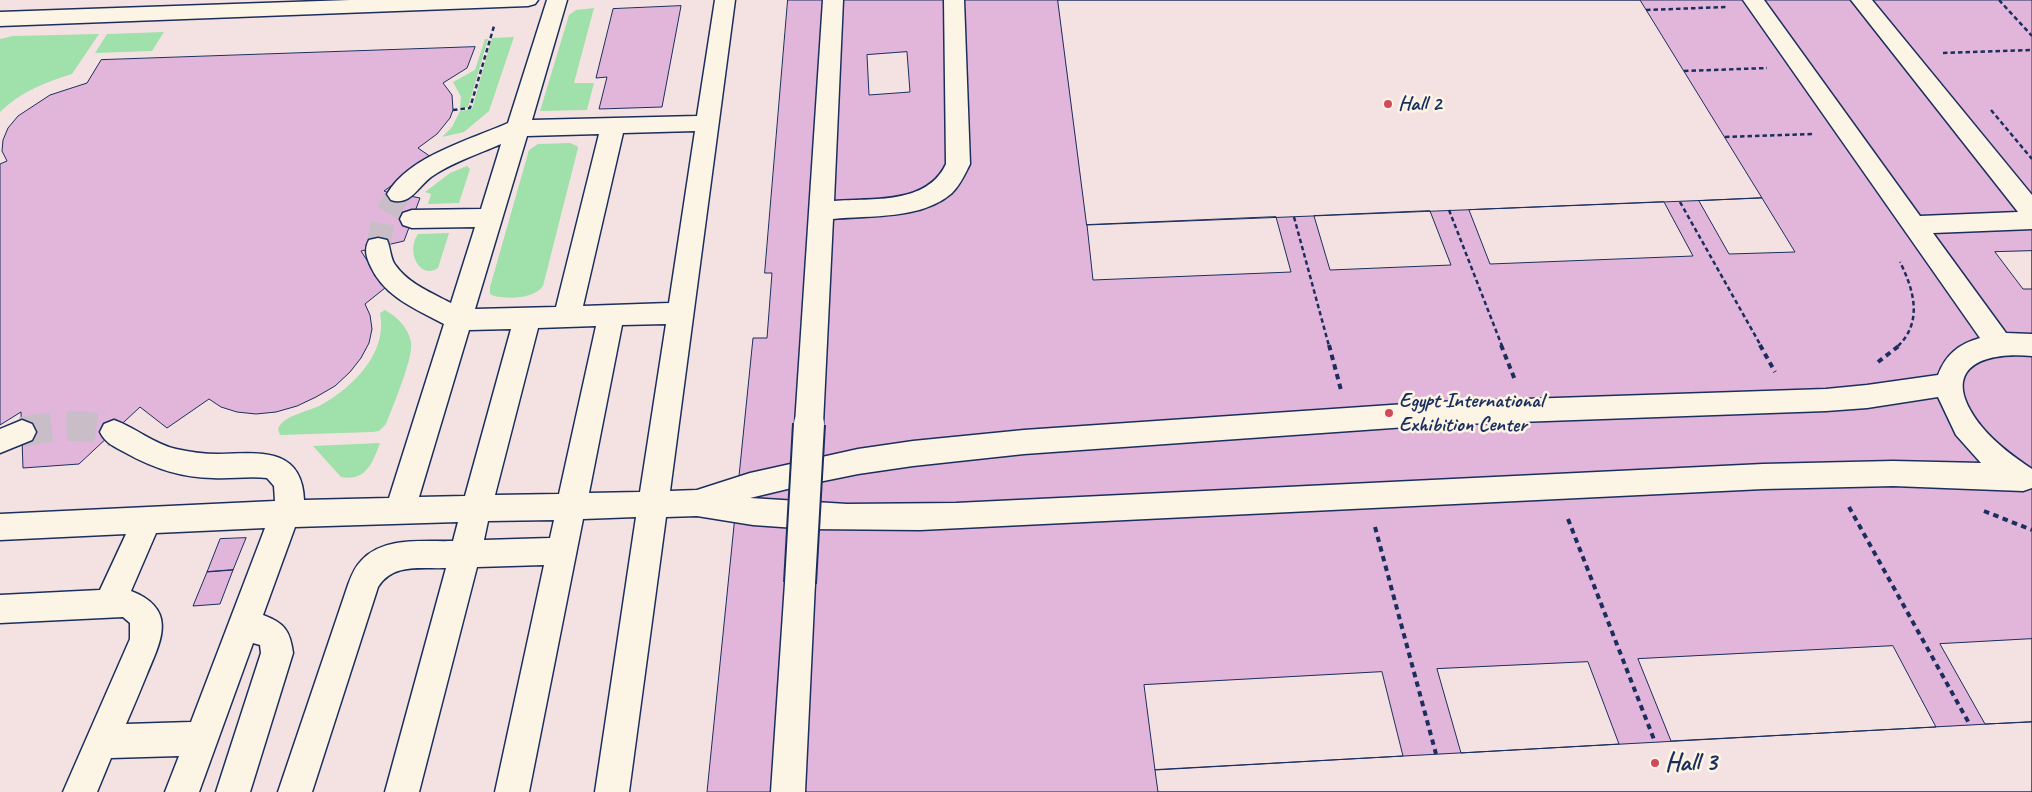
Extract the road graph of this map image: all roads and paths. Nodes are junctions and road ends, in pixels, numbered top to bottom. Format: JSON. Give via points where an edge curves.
{"nodes":[{"id":1,"x":528,"y":0,"type":"edge"},
{"id":2,"x":557,"y":0,"type":"edge"},
{"id":3,"x":725,"y":0,"type":"edge"},
{"id":4,"x":834,"y":0,"type":"edge"},
{"id":5,"x":954,"y":0,"type":"edge"},
{"id":6,"x":1721,"y":0,"type":"edge"},
{"id":7,"x":1753,"y":0,"type":"edge"},
{"id":8,"x":1861,"y":0,"type":"edge"},
{"id":9,"x":1999,"y":0,"type":"edge"},
{"id":10,"x":501,"y":1,"type":"edge"},
{"id":11,"x":445,"y":2,"type":"edge"},
{"id":12,"x":1726,"y":7,"type":"junction"},
{"id":13,"x":1646,"y":10,"type":"dead end"},
{"id":14,"x":1731,"y":15,"type":"dead end"},
{"id":15,"x":0,"y":19,"type":"edge"},
{"id":16,"x":2032,"y":36,"type":"edge"},
{"id":17,"x":2032,"y":50,"type":"edge"},
{"id":18,"x":1943,"y":53,"type":"dead end"},
{"id":19,"x":1762,"y":60,"type":"dead end"},
{"id":20,"x":1684,"y":71,"type":"dead end"},
{"id":21,"x":453,"y":110,"type":"dead end"},
{"id":22,"x":707,"y":122,"type":"junction"},
{"id":23,"x":613,"y":125,"type":"junction"},
{"id":24,"x":1807,"y":126,"type":"dead end"},
{"id":25,"x":518,"y":128,"type":"junction"},
{"id":26,"x":1813,"y":134,"type":"junction"},
{"id":27,"x":1725,"y":137,"type":"dead end"},
{"id":28,"x":1818,"y":142,"type":"dead end"},
{"id":29,"x":399,"y":194,"type":"tunnel mouth"},
{"id":30,"x":1680,"y":202,"type":"dead end"},
{"id":31,"x":1449,"y":210,"type":"dead end"},
{"id":32,"x":821,"y":211,"type":"junction"},
{"id":33,"x":2032,"y":212,"type":"edge"},
{"id":34,"x":1294,"y":217,"type":"dead end"},
{"id":35,"x":491,"y":218,"type":"junction"},
{"id":36,"x":412,"y":219,"type":"dead end"},
{"id":37,"x":2032,"y":220,"type":"edge"},
{"id":38,"x":1914,"y":225,"type":"junction"},
{"id":39,"x":378,"y":247,"type":"tunnel mouth"},
{"id":40,"x":1895,"y":255,"type":"dead end"},
{"id":41,"x":680,"y":312,"type":"junction"},
{"id":42,"x":611,"y":315,"type":"junction"},
{"id":43,"x":567,"y":317,"type":"junction"},
{"id":44,"x":527,"y":318,"type":"junction"},
{"id":45,"x":459,"y":320,"type":"junction"},
{"id":46,"x":1998,"y":343,"type":"junction"},
{"id":47,"x":2032,"y":345,"type":"edge"},
{"id":48,"x":1872,"y":364,"type":"dead end"},
{"id":49,"x":1766,"y":375,"type":"dead end"},
{"id":50,"x":1950,"y":384,"type":"junction"},
{"id":51,"x":1517,"y":385,"type":"dead end"},
{"id":52,"x":1342,"y":393,"type":"dead end"},
{"id":53,"x":114,"y":432,"type":"tunnel mouth"},
{"id":54,"x":2027,"y":481,"type":"edge"},
{"id":55,"x":1846,"y":502,"type":"dead end"},
{"id":56,"x":697,"y":503,"type":"junction"},
{"id":57,"x":653,"y":504,"type":"junction"},
{"id":58,"x":571,"y":506,"type":"junction"},
{"id":59,"x":477,"y":509,"type":"junction"},
{"id":60,"x":400,"y":511,"type":"junction"},
{"id":61,"x":1566,"y":513,"type":"dead end"},
{"id":62,"x":284,"y":514,"type":"junction"},
{"id":63,"x":147,"y":520,"type":"junction"},
{"id":64,"x":0,"y":527,"type":"edge"},
{"id":65,"x":1378,"y":541,"type":"dead end"},
{"id":66,"x":562,"y":551,"type":"junction"},
{"id":67,"x":464,"y":554,"type":"junction"},
{"id":68,"x":110,"y":603,"type":"junction"},
{"id":69,"x":0,"y":609,"type":"edge"},
{"id":70,"x":243,"y":627,"type":"junction"},
{"id":71,"x":1970,"y":725,"type":"dead end"},
{"id":72,"x":202,"y":738,"type":"junction"},
{"id":73,"x":102,"y":742,"type":"junction"},
{"id":74,"x":1655,"y":742,"type":"dead end"},
{"id":75,"x":1436,"y":754,"type":"dead end"},
{"id":76,"x":80,"y":792,"type":"edge"},
{"id":77,"x":182,"y":792,"type":"edge"},
{"id":78,"x":233,"y":792,"type":"edge"},
{"id":79,"x":295,"y":792,"type":"edge"},
{"id":80,"x":402,"y":792,"type":"edge"},
{"id":81,"x":512,"y":792,"type":"edge"},
{"id":82,"x":612,"y":792,"type":"edge"},
{"id":83,"x":788,"y":792,"type":"edge"}],
"edges":[{"from":1,"to":10,"type":"lane"},
{"from":2,"to":25,"type":"lane"},
{"from":3,"to":22,"type":"lane"},
{"from":4,"to":32,"type":"lane"},
{"from":5,"to":32,"type":"lane","via":[[958,164],[955,174],[939,192],[913,203]]},
{"from":6,"to":12,"type":"path"},
{"from":7,"to":38,"type":"lane"},
{"from":8,"to":33,"type":"lane"},
{"from":9,"to":16,"type":"path"},
{"from":10,"to":11,"type":"lane"},
{"from":10,"to":21,"type":"path","via":[[470,108]]},
{"from":11,"to":15,"type":"lane"},
{"from":12,"to":13,"type":"path"},
{"from":12,"to":14,"type":"path"},
{"from":17,"to":18,"type":"path"},
{"from":19,"to":20,"type":"path","via":[[1767,68]]},
{"from":22,"to":23,"type":"lane"},
{"from":22,"to":41,"type":"lane"},
{"from":23,"to":25,"type":"lane"},
{"from":23,"to":43,"type":"lane"},
{"from":24,"to":26,"type":"path"},
{"from":25,"to":29,"type":"lane","via":[[437,162]]},
{"from":25,"to":35,"type":"lane"},
{"from":26,"to":27,"type":"path"},
{"from":26,"to":28,"type":"path"},
{"from":30,"to":49,"type":"path","via":[[1776,375]]},
{"from":31,"to":51,"type":"path"},
{"from":32,"to":83,"type":"lane","bridge":true},
{"from":34,"to":52,"type":"path"},
{"from":35,"to":36,"type":"lane"},
{"from":35,"to":45,"type":"lane"},
{"from":37,"to":38,"type":"lane"},
{"from":38,"to":46,"type":"lane"},
{"from":39,"to":45,"type":"lane","via":[[380,260],[395,282]]},
{"from":40,"to":48,"type":"path","via":[[1910,280],[1915,296],[1912,328],[1893,353]]},
{"from":41,"to":42,"type":"lane"},
{"from":41,"to":57,"type":"lane"},
{"from":42,"to":43,"type":"lane"},
{"from":42,"to":58,"type":"lane"},
{"from":43,"to":44,"type":"lane"},
{"from":44,"to":45,"type":"lane"},
{"from":44,"to":59,"type":"lane"},
{"from":45,"to":60,"type":"lane"},
{"from":46,"to":47,"type":"lane"},
{"from":46,"to":50,"type":"lane","via":[[1969,352],[1953,371]]},
{"from":50,"to":54,"type":"lane","via":[[1958,416],[1969,432],[2002,465]]},
{"from":50,"to":56,"type":"lane","via":[[1864,397],[1526,408],[954,448],[869,459],[785,476],[737,488]]},
{"from":53,"to":62,"type":"lane","via":[[161,458],[209,466],[260,464],[271,467],[281,472],[290,489],[290,500]]},
{"from":54,"to":56,"type":"lane","via":[[1925,472],[1840,473],[892,519],[734,511]]},
{"from":55,"to":71,"type":"path"},
{"from":56,"to":57,"type":"lane"},
{"from":57,"to":58,"type":"lane"},
{"from":57,"to":82,"type":"lane"},
{"from":58,"to":59,"type":"lane"},
{"from":58,"to":66,"type":"lane"},
{"from":59,"to":60,"type":"lane"},
{"from":59,"to":67,"type":"lane"},
{"from":60,"to":62,"type":"lane"},
{"from":61,"to":74,"type":"path"},
{"from":62,"to":63,"type":"lane"},
{"from":62,"to":70,"type":"lane"},
{"from":63,"to":64,"type":"lane"},
{"from":63,"to":68,"type":"lane"},
{"from":65,"to":75,"type":"path"},
{"from":66,"to":67,"type":"lane"},
{"from":66,"to":81,"type":"lane"},
{"from":67,"to":79,"type":"lane","via":[[397,556],[386,559],[367,575]]},
{"from":67,"to":80,"type":"lane"},
{"from":68,"to":69,"type":"lane"},
{"from":68,"to":73,"type":"lane","via":[[136,607],[144,615],[147,626],[146,639]]},
{"from":70,"to":72,"type":"lane"},
{"from":70,"to":78,"type":"lane","via":[[264,629],[272,634],[277,642],[277,653]]},
{"from":72,"to":73,"type":"lane"},
{"from":72,"to":77,"type":"lane"},
{"from":73,"to":76,"type":"lane"}]}
